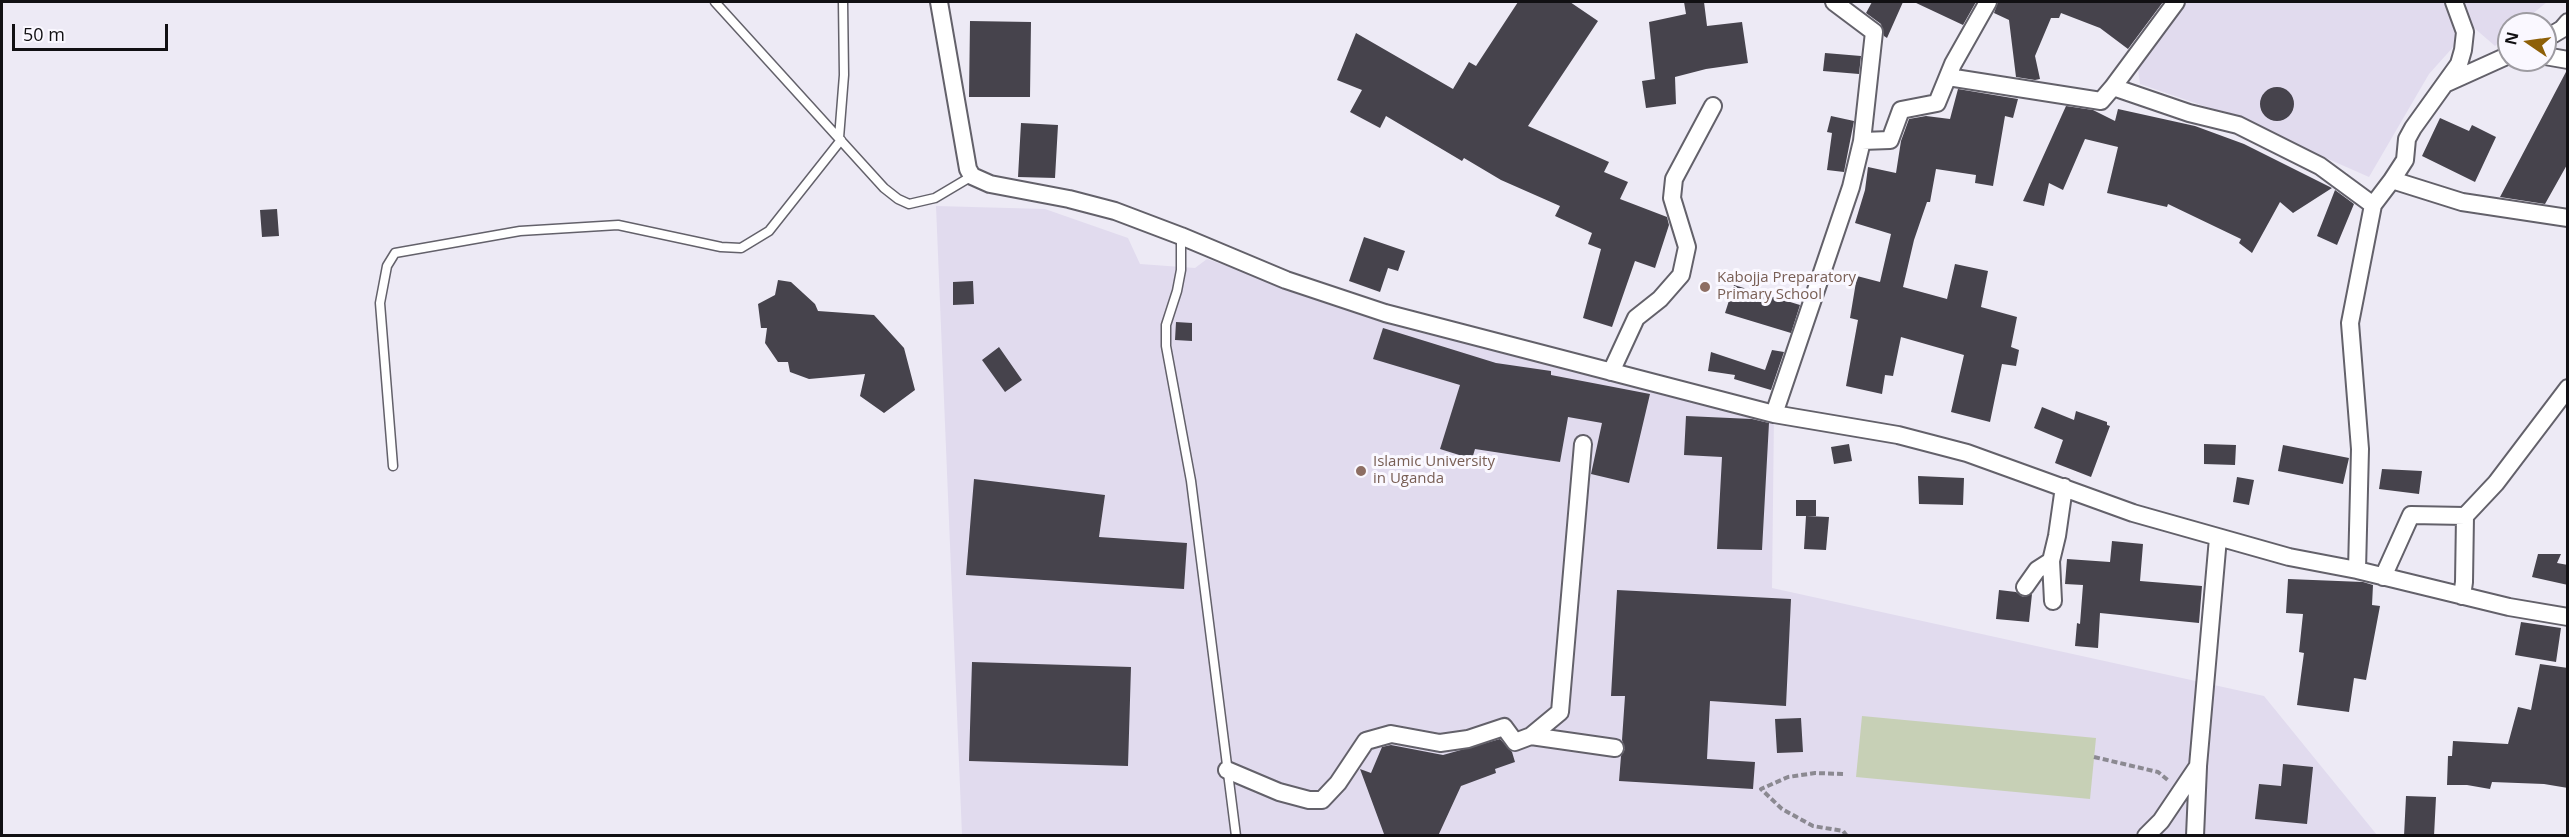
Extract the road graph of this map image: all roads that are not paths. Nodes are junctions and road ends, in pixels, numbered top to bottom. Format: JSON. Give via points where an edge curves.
{"nodes":[{"id":1,"x":715,"y":2,"type":"edge"},
{"id":2,"x":843,"y":2,"type":"edge"},
{"id":3,"x":939,"y":2,"type":"edge"},
{"id":4,"x":1834,"y":2,"type":"edge"},
{"id":5,"x":1988,"y":2,"type":"edge"},
{"id":6,"x":2176,"y":2,"type":"edge"},
{"id":7,"x":2454,"y":2,"type":"edge"},
{"id":8,"x":2568,"y":22,"type":"edge"},
{"id":9,"x":2557,"y":32,"type":"edge"},
{"id":10,"x":2497,"y":60,"type":"edge"},
{"id":11,"x":1948,"y":77,"type":"junction"},
{"id":12,"x":2447,"y":83,"type":"junction"},
{"id":13,"x":2113,"y":87,"type":"junction"},
{"id":14,"x":1713,"y":106,"type":"dead end"},
{"id":15,"x":840,"y":139,"type":"junction"},
{"id":16,"x":1862,"y":141,"type":"junction"},
{"id":17,"x":972,"y":176,"type":"junction"},
{"id":18,"x":2392,"y":180,"type":"junction"},
{"id":19,"x":2373,"y":205,"type":"junction"},
{"id":20,"x":2568,"y":218,"type":"edge"},
{"id":21,"x":1181,"y":236,"type":"junction"},
{"id":22,"x":1611,"y":372,"type":"junction"},
{"id":23,"x":2568,"y":388,"type":"edge"},
{"id":24,"x":1774,"y":414,"type":"junction"},
{"id":25,"x":1583,"y":444,"type":"dead end"},
{"id":26,"x":393,"y":466,"type":"dead end"},
{"id":27,"x":2064,"y":487,"type":"junction"},
{"id":28,"x":2465,"y":516,"type":"junction"},
{"id":29,"x":2218,"y":538,"type":"junction"},
{"id":30,"x":2051,"y":561,"type":"junction"},
{"id":31,"x":2357,"y":570,"type":"junction"},
{"id":32,"x":2383,"y":577,"type":"junction"},
{"id":33,"x":2025,"y":587,"type":"dead end"},
{"id":34,"x":2462,"y":596,"type":"junction"},
{"id":35,"x":2053,"y":601,"type":"dead end"},
{"id":36,"x":2568,"y":617,"type":"edge"},
{"id":37,"x":1560,"y":712,"type":"junction"},
{"id":38,"x":1531,"y":736,"type":"junction"},
{"id":39,"x":1564,"y":740,"type":"junction"},
{"id":40,"x":1615,"y":748,"type":"dead end"},
{"id":41,"x":2198,"y":766,"type":"junction"},
{"id":42,"x":1227,"y":770,"type":"junction"},
{"id":43,"x":1236,"y":836,"type":"edge"},
{"id":44,"x":2146,"y":836,"type":"edge"},
{"id":45,"x":2195,"y":836,"type":"edge"}],
"edges":[{"from":1,"to":15,"type":"lane"},
{"from":2,"to":15,"type":"lane"},
{"from":3,"to":17,"type":"street","via":[[965,158]]},
{"from":4,"to":16,"type":"street","via":[[1874,32]]},
{"from":5,"to":11,"type":"street"},
{"from":6,"to":13,"type":"street"},
{"from":7,"to":12,"type":"street","via":[[2465,32],[2459,64]]},
{"from":8,"to":9,"type":"street"},
{"from":10,"to":12,"type":"street"},
{"from":11,"to":13,"type":"street","via":[[2101,101]]},
{"from":11,"to":16,"type":"street","via":[[1937,104],[1901,110],[1890,140]]},
{"from":12,"to":18,"type":"street","via":[[2407,138],[2405,160]]},
{"from":13,"to":19,"type":"street","via":[[2238,125],[2320,166]]},
{"from":14,"to":22,"type":"street","via":[[1674,179],[1672,198],[1688,247],[1681,275],[1636,318]]},
{"from":15,"to":17,"type":"lane","via":[[884,188],[909,204],[935,198]]},
{"from":15,"to":26,"type":"lane","via":[[769,231],[741,248],[618,225],[520,231],[394,253],[387,266],[380,303]]},
{"from":16,"to":24,"type":"street","via":[[1851,187]]},
{"from":17,"to":21,"type":"street","via":[[990,184],[1115,211]]},
{"from":18,"to":19,"type":"street"},
{"from":18,"to":20,"type":"street","via":[[2462,202]]},
{"from":19,"to":31,"type":"street","via":[[2350,323],[2360,449]]},
{"from":21,"to":22,"type":"street","via":[[1286,280],[1385,313]]},
{"from":21,"to":42,"type":"lane","via":[[1181,270],[1166,326],[1166,346],[1191,481]]},
{"from":22,"to":24,"type":"street"},
{"from":23,"to":28,"type":"street","via":[[2496,483]]},
{"from":24,"to":27,"type":"street","via":[[1898,435],[1966,453]]},
{"from":25,"to":37,"type":"street"},
{"from":27,"to":29,"type":"street"},
{"from":27,"to":30,"type":"street"},
{"from":28,"to":32,"type":"street","via":[[2411,515]]},
{"from":28,"to":34,"type":"street"},
{"from":29,"to":31,"type":"street"},
{"from":29,"to":41,"type":"street"},
{"from":30,"to":33,"type":"street","via":[[2037,570]]},
{"from":30,"to":35,"type":"street"},
{"from":31,"to":32,"type":"street"},
{"from":32,"to":34,"type":"street"},
{"from":34,"to":36,"type":"street"},
{"from":37,"to":38,"type":"street"},
{"from":37,"to":39,"type":"street"},
{"from":38,"to":39,"type":"street"},
{"from":38,"to":42,"type":"street","via":[[1515,742],[1504,727],[1440,743],[1391,735],[1366,741],[1322,800],[1279,792]]},
{"from":39,"to":40,"type":"street"},
{"from":41,"to":44,"type":"street","via":[[2161,821]]},
{"from":41,"to":45,"type":"street"},
{"from":42,"to":43,"type":"lane"}]}
